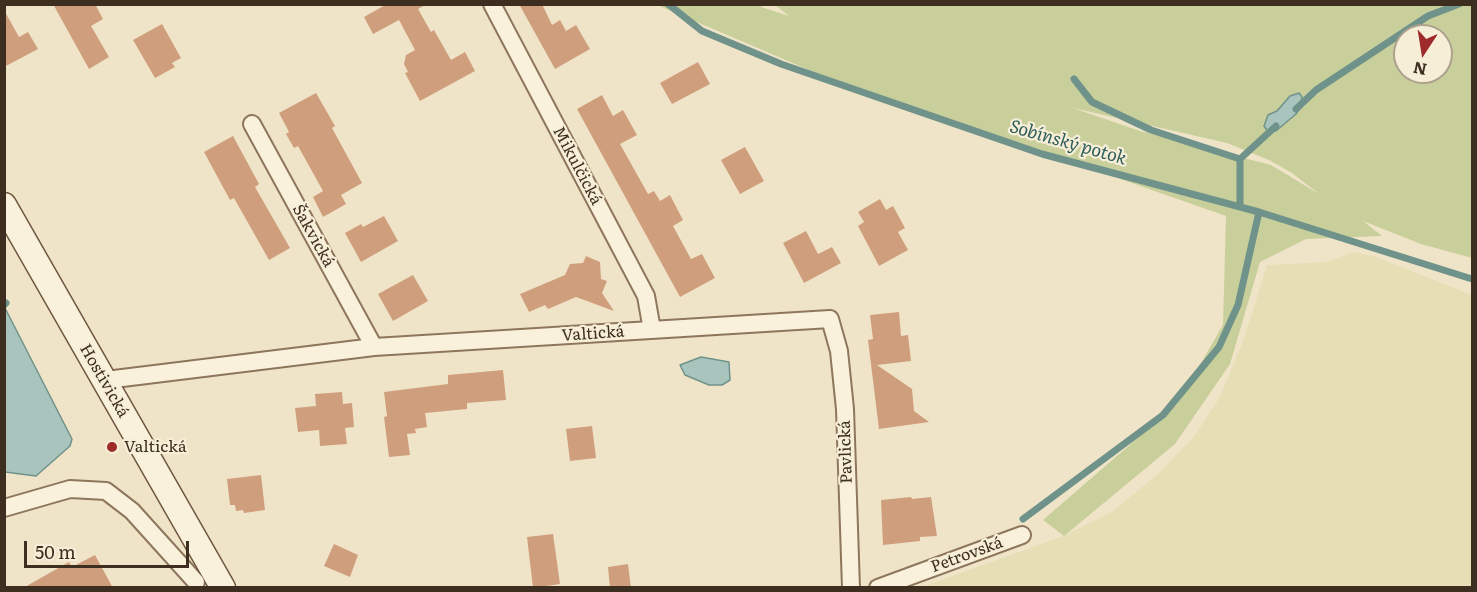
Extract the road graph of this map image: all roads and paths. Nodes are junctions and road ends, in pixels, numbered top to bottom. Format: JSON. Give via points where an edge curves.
{"nodes":[{"id":1,"x":492,"y":4,"type":"edge"},
{"id":2,"x":252,"y":124,"type":"dead end"},
{"id":3,"x":4,"y":206,"type":"edge"},
{"id":4,"x":830,"y":319,"type":"joint"},
{"id":5,"x":652,"y":330,"type":"junction"},
{"id":6,"x":374,"y":347,"type":"junction"},
{"id":7,"x":106,"y":380,"type":"junction"},
{"id":8,"x":4,"y":508,"type":"edge"},
{"id":9,"x":1022,"y":535,"type":"dead end"},
{"id":10,"x":206,"y":584,"type":"edge"},
{"id":11,"x":851,"y":588,"type":"edge"},
{"id":12,"x":878,"y":588,"type":"edge"}],
"edges":[{"from":1,"to":5,"type":"street","name":"Mikulčická","via":[[646,296]]},
{"from":2,"to":6,"type":"street","name":"Šakvická"},
{"from":3,"to":7,"type":"street","name":"Hostivická"},
{"from":4,"to":5,"type":"street","name":"Valtická"},
{"from":4,"to":11,"type":"street","name":"Pavlická","via":[[839,351],[845,409]]},
{"from":5,"to":6,"type":"street","name":"Valtická"},
{"from":6,"to":7,"type":"street","name":"Valtická"},
{"from":7,"to":10,"type":"street","name":"Hostivická"},
{"from":8,"to":10,"type":"street","name":"Hostivická","via":[[70,489],[106,491],[132,511]]},
{"from":9,"to":12,"type":"street","name":"Petrovská"}]}
